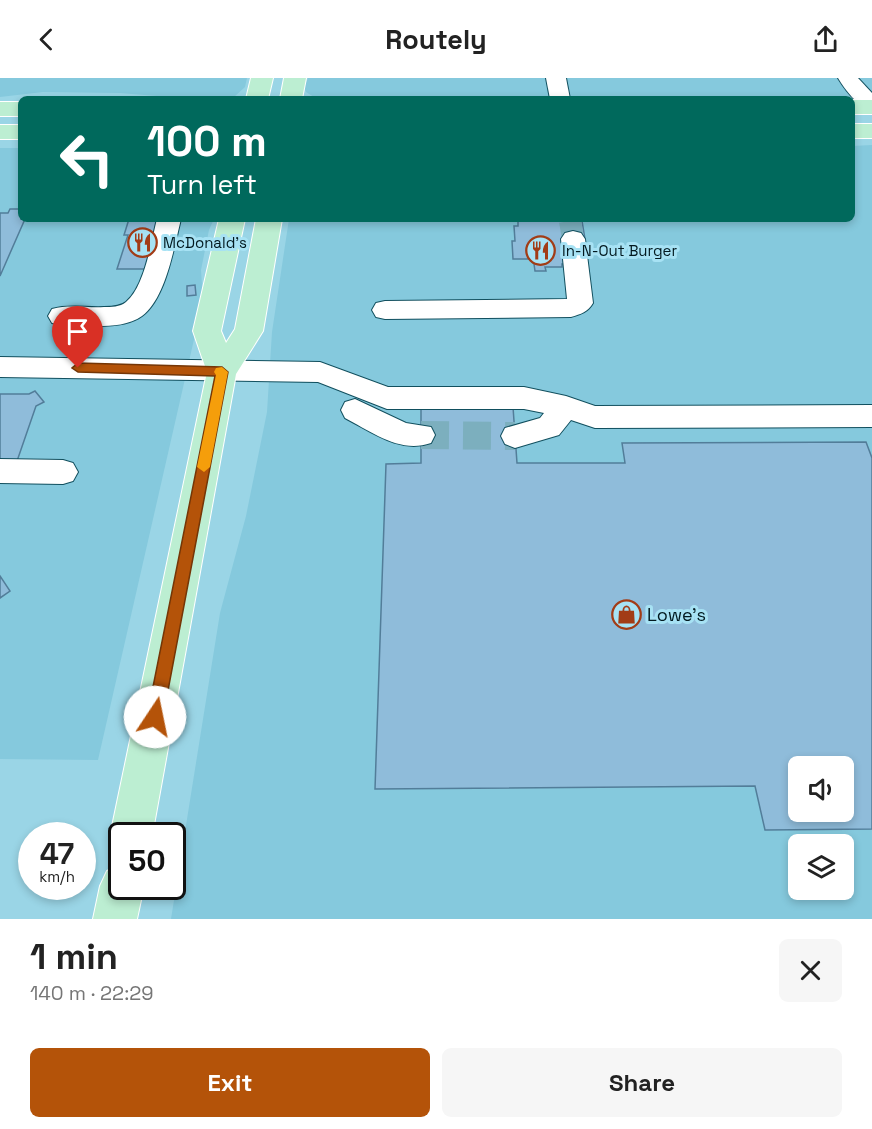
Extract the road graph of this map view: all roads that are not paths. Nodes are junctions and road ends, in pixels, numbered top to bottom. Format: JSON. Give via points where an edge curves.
{"nodes":[{"id":1,"x":262,"y":78,"type":"edge"},
{"id":2,"x":295,"y":78,"type":"edge"},
{"id":3,"x":556,"y":78,"type":"edge"},
{"id":4,"x":848,"y":78,"type":"edge"},
{"id":5,"x":258,"y":96,"type":"edge"},
{"id":6,"x":292,"y":96,"type":"edge"},
{"id":7,"x":559,"y":96,"type":"edge"},
{"id":8,"x":872,"y":106,"type":"edge"},
{"id":9,"x":855,"y":107,"type":"edge"},
{"id":10,"x":0,"y":109,"type":"edge"},
{"id":11,"x":18,"y":109,"type":"edge"},
{"id":12,"x":855,"y":131,"type":"edge"},
{"id":13,"x":872,"y":131,"type":"edge"},
{"id":14,"x":0,"y":132,"type":"edge"},
{"id":15,"x":18,"y":132,"type":"edge"},
{"id":16,"x":168,"y":222,"type":"edge"},
{"id":17,"x":231,"y":222,"type":"edge"},
{"id":18,"x":268,"y":222,"type":"edge"},
{"id":19,"x":571,"y":226,"type":"tunnel mouth"},
{"id":20,"x":64,"y":307,"type":"dead end"},
{"id":21,"x":385,"y":310,"type":"dead end"},
{"id":22,"x":0,"y":367,"type":"edge"},
{"id":23,"x":222,"y":372,"type":"junction"},
{"id":24,"x":566,"y":407,"type":"junction"},
{"id":25,"x":355,"y":410,"type":"dead end"},
{"id":26,"x":872,"y":416,"type":"edge"},
{"id":27,"x":421,"y":435,"type":"tunnel mouth"},
{"id":28,"x":515,"y":436,"type":"tunnel mouth"},
{"id":29,"x":0,"y":471,"type":"edge"},
{"id":30,"x":63,"y":472,"type":"dead end"},
{"id":31,"x":134,"y":822,"type":"edge"},
{"id":32,"x":119,"y":900,"type":"edge"},
{"id":33,"x":115,"y":919,"type":"edge"}],
"edges":[{"from":1,"to":5,"type":"main road"},
{"from":2,"to":6,"type":"main road"},
{"from":3,"to":7,"type":"lane"},
{"from":4,"to":8,"type":"lane"},
{"from":8,"to":9,"type":"main road"},
{"from":10,"to":11,"type":"main road"},
{"from":12,"to":13,"type":"main road"},
{"from":14,"to":15,"type":"main road"},
{"from":16,"to":20,"type":"lane","via":[[146,294]]},
{"from":17,"to":23,"type":"main road","via":[[207,331]]},
{"from":18,"to":23,"type":"main road","via":[[249,331]]},
{"from":19,"to":21,"type":"lane","via":[[580,303],[571,308]]},
{"from":22,"to":23,"type":"lane"},
{"from":23,"to":24,"type":"lane","via":[[320,372],[387,398],[524,398]]},
{"from":23,"to":31,"type":"main road"},
{"from":24,"to":26,"type":"lane","via":[[595,417]]},
{"from":24,"to":28,"type":"lane","via":[[549,427]]},
{"from":25,"to":27,"type":"lane","via":[[402,434]]},
{"from":29,"to":30,"type":"lane"},
{"from":32,"to":33,"type":"main road"}]}
